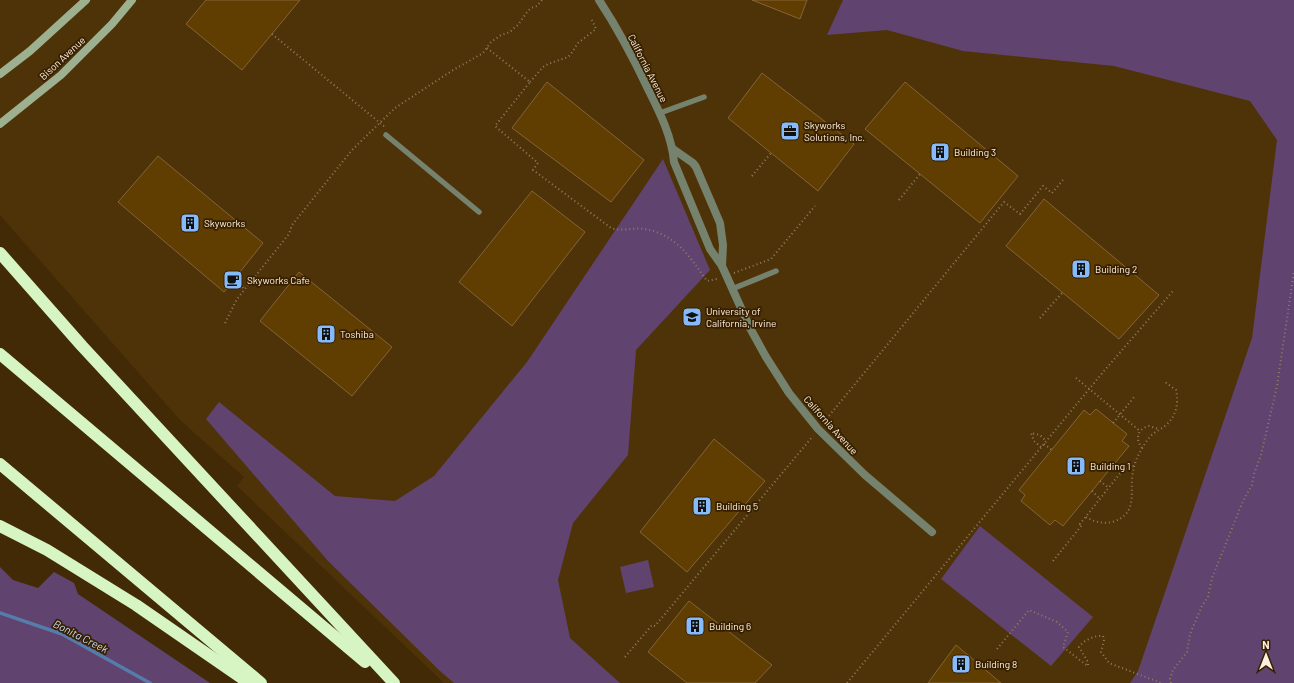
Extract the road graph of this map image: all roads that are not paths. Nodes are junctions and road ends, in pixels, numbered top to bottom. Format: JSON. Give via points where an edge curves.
{"nodes":[{"id":1,"x":86,"y":0,"type":"edge"},
{"id":2,"x":132,"y":0,"type":"edge"},
{"id":3,"x":599,"y":0,"type":"edge"},
{"id":4,"x":0,"y":74,"type":"edge"},
{"id":5,"x":704,"y":97,"type":"dead end"},
{"id":6,"x":660,"y":113,"type":"junction"},
{"id":7,"x":0,"y":124,"type":"edge"},
{"id":8,"x":388,"y":134,"type":"road end"},
{"id":9,"x":673,"y":149,"type":"junction"},
{"id":10,"x":479,"y":212,"type":"dead end"},
{"id":11,"x":0,"y":253,"type":"edge"},
{"id":12,"x":722,"y":266,"type":"junction"},
{"id":13,"x":776,"y":271,"type":"dead end"},
{"id":14,"x":732,"y":290,"type":"junction"},
{"id":15,"x":0,"y":354,"type":"edge"},
{"id":16,"x":0,"y":464,"type":"edge"},
{"id":17,"x":0,"y":526,"type":"edge"},
{"id":18,"x":932,"y":532,"type":"dead end"},
{"id":19,"x":249,"y":683,"type":"edge"},
{"id":20,"x":261,"y":683,"type":"edge"},
{"id":21,"x":390,"y":683,"type":"edge"},
{"id":22,"x":394,"y":683,"type":"edge"}],
"edges":[{"from":1,"to":4,"type":"main road","via":[[30,51]]},
{"from":2,"to":7,"type":"main road","name":"Bison Avenue","via":[[61,75]]},
{"from":3,"to":6,"type":"street","name":"California Avenue","via":[[633,56]]},
{"from":5,"to":6,"type":"lane"},
{"from":6,"to":9,"type":"street","name":"California Avenue"},
{"from":8,"to":10,"type":"lane"},
{"from":9,"to":12,"type":"street","name":"California Avenue","via":[[674,162],[707,242]]},
{"from":9,"to":12,"type":"street","name":"California Avenue","via":[[696,167],[720,223]]},
{"from":11,"to":22,"type":"highway","via":[[82,346]]},
{"from":12,"to":14,"type":"street","name":"California Avenue"},
{"from":13,"to":14,"type":"lane"},
{"from":14,"to":18,"type":"street","name":"California Avenue","via":[[766,357],[789,393],[818,429],[865,476]]},
{"from":15,"to":21,"type":"highway"},
{"from":16,"to":20,"type":"highway"},
{"from":17,"to":19,"type":"highway","via":[[47,550],[130,601]]}]}
